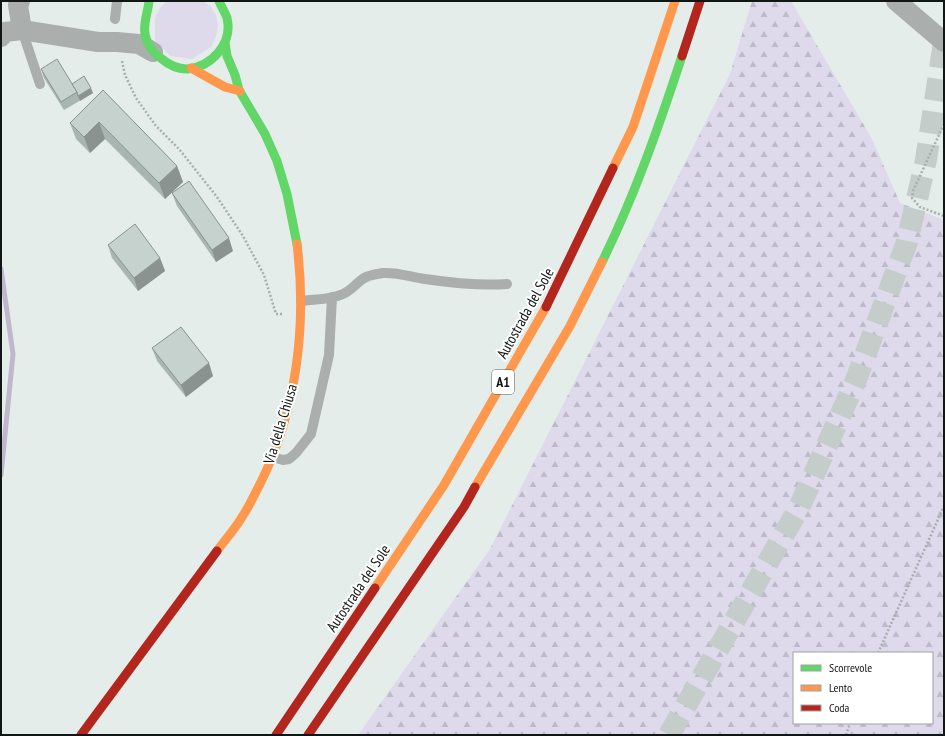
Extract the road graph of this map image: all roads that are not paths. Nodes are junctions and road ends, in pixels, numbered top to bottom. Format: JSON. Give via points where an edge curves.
{"nodes":[{"id":1,"x":20,"y":1,"type":"edge"},
{"id":2,"x":116,"y":1,"type":"edge"},
{"id":3,"x":153,"y":1,"type":"edge"},
{"id":4,"x":219,"y":1,"type":"edge"},
{"id":5,"x":676,"y":1,"type":"edge"},
{"id":6,"x":700,"y":1,"type":"edge"},
{"id":7,"x":896,"y":1,"type":"edge"},
{"id":8,"x":147,"y":11,"type":"edge"},
{"id":9,"x":115,"y":19,"type":"dead end"},
{"id":10,"x":22,"y":30,"type":"junction"},
{"id":11,"x":1,"y":37,"type":"edge"},
{"id":12,"x":117,"y":42,"type":"junction"},
{"id":13,"x":944,"y":42,"type":"edge"},
{"id":14,"x":225,"y":43,"type":"junction"},
{"id":15,"x":153,"y":52,"type":"junction"},
{"id":16,"x":191,"y":68,"type":"junction"},
{"id":17,"x":40,"y":84,"type":"dead end"},
{"id":18,"x":240,"y":91,"type":"junction"},
{"id":19,"x":507,"y":284,"type":"dead end"},
{"id":20,"x":332,"y":297,"type":"junction"},
{"id":21,"x":301,"y":301,"type":"junction"},
{"id":22,"x":272,"y":457,"type":"junction"},
{"id":23,"x":81,"y":735,"type":"edge"},
{"id":24,"x":276,"y":735,"type":"edge"},
{"id":25,"x":308,"y":735,"type":"edge"}],
"edges":[{"from":1,"to":10,"type":"street","via":[[18,5]]},
{"from":2,"to":9,"type":"lane"},
{"from":3,"to":8,"type":"main road"},
{"from":4,"to":14,"type":"main road","name":"Via della Chiusa","via":[[226,11],[228,22]]},
{"from":5,"to":24,"type":"main road","name":"Autostrada del Sole","number":"A1","via":[[633,127],[550,300],[444,485]]},
{"from":6,"to":25,"type":"main road","number":"A1","via":[[652,144],[619,227],[570,326],[464,507]]},
{"from":7,"to":13,"type":"street"},
{"from":8,"to":12,"type":"street"},
{"from":8,"to":15,"type":"main road","name":"Via della Chiusa","via":[[145,32],[147,43]]},
{"from":10,"to":11,"type":"street","name":"Via della Chiusa","via":[[5,32]]},
{"from":10,"to":12,"type":"street","name":"Via della Chiusa","via":[[98,42]]},
{"from":10,"to":17,"type":"lane"},
{"from":12,"to":15,"type":"street","name":"Via della Chiusa","via":[[139,44]]},
{"from":14,"to":16,"type":"main road","name":"Via della Chiusa","via":[[212,60],[202,66]]},
{"from":14,"to":18,"type":"main road","name":"Via della Chiusa"},
{"from":15,"to":16,"type":"main road","name":"Via della Chiusa","via":[[160,60],[170,65]]},
{"from":16,"to":18,"type":"main road","name":"Via della Chiusa","via":[[225,87]]},
{"from":18,"to":21,"type":"main road","name":"Via della Chiusa","via":[[268,138],[287,187],[295,224]]},
{"from":19,"to":20,"type":"lane","via":[[456,284],[399,273],[383,273],[367,277],[342,294]]},
{"from":20,"to":21,"type":"lane"},
{"from":20,"to":22,"type":"lane","via":[[329,355],[311,434],[289,459]]},
{"from":21,"to":22,"type":"main road","name":"Via della Chiusa","via":[[301,330],[288,404]]},
{"from":22,"to":23,"type":"main road","name":"Via della Chiusa","via":[[243,516]]}]}
